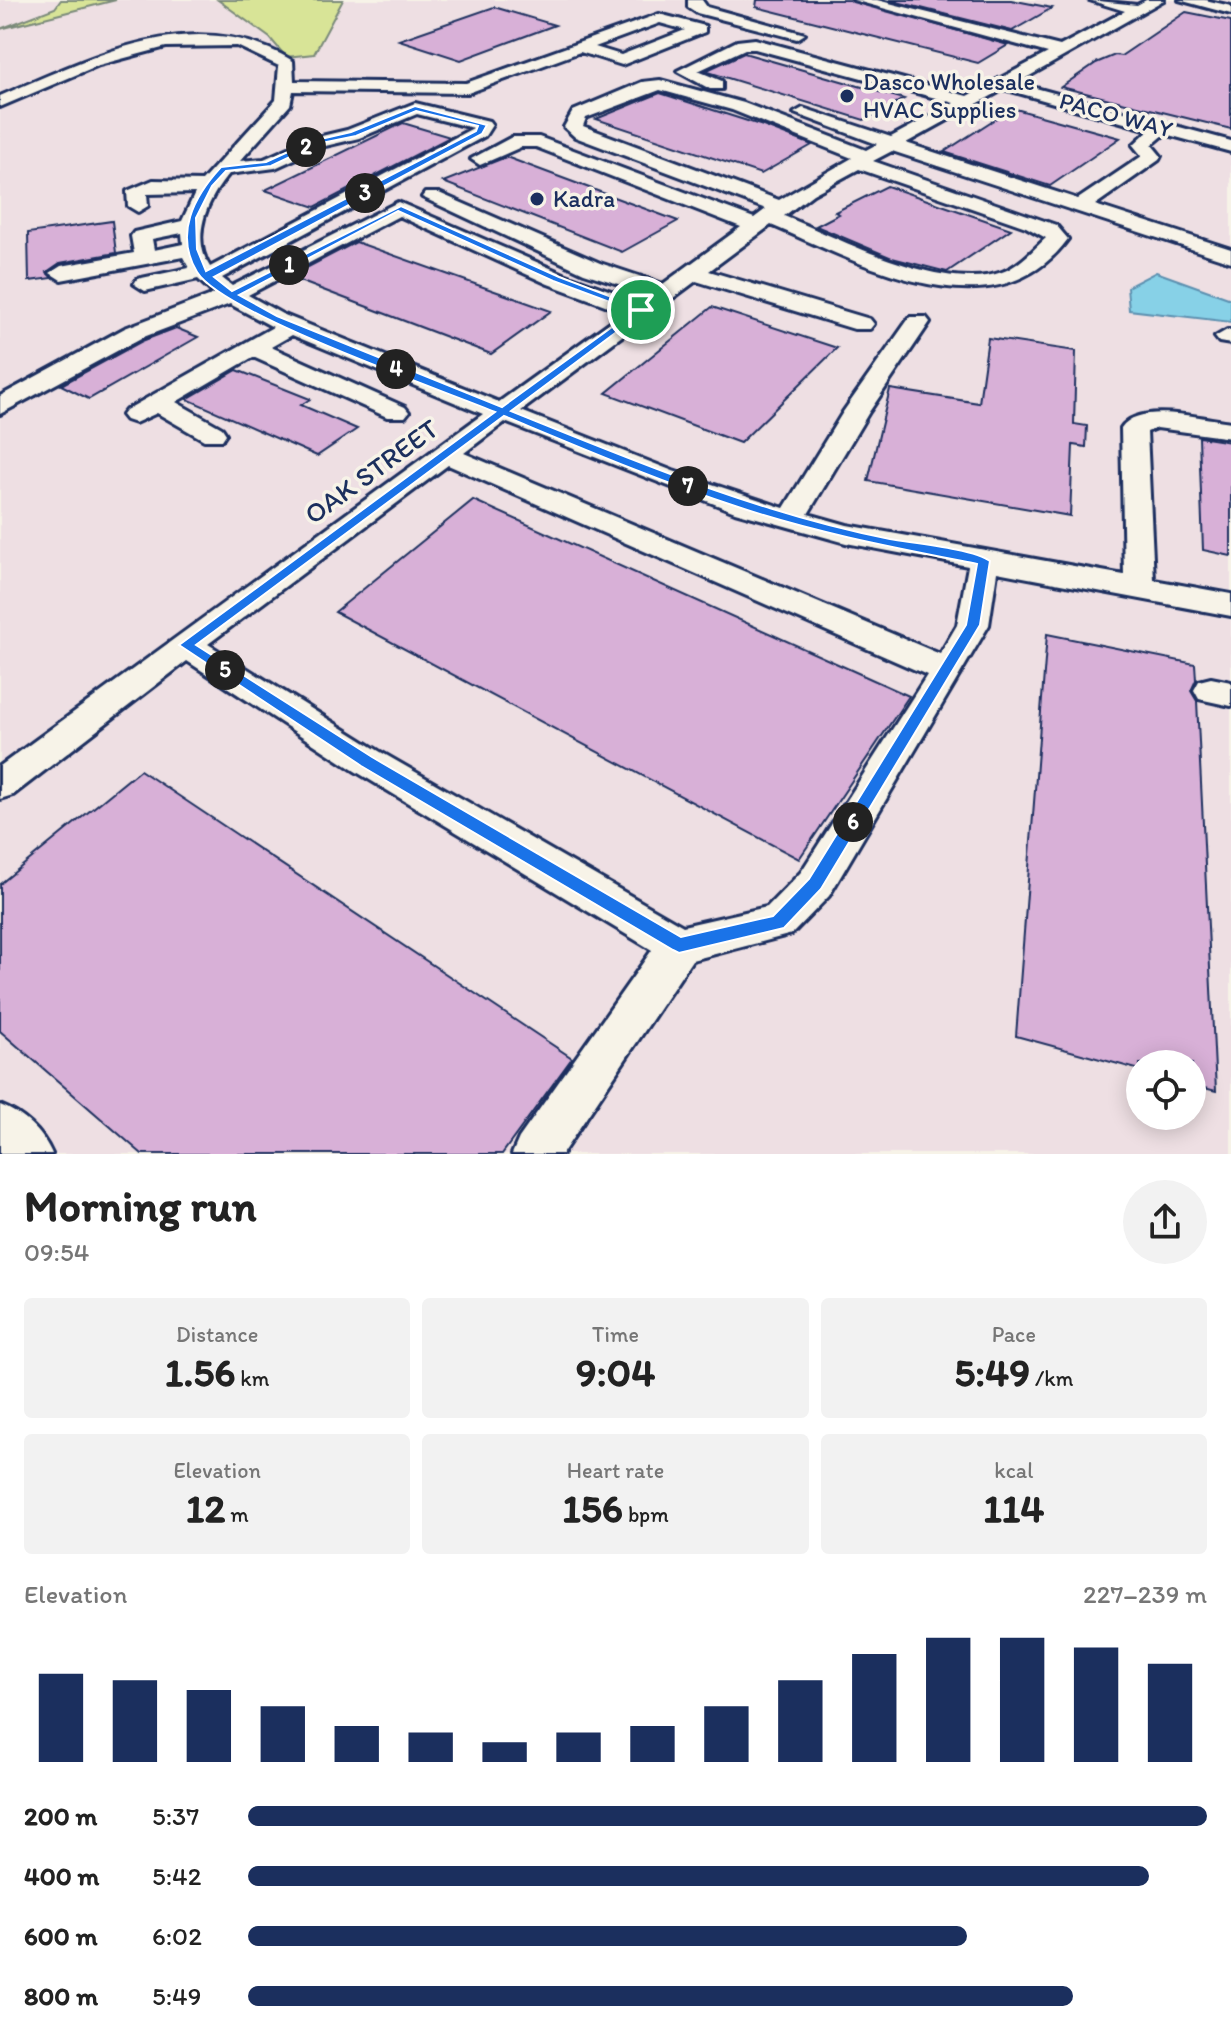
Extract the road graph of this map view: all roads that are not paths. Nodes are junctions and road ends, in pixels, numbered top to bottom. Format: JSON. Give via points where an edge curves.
{"nodes":[{"id":1,"x":695,"y":0,"type":"edge"},
{"id":2,"x":860,"y":0,"type":"edge"},
{"id":3,"x":1096,"y":0,"type":"edge"},
{"id":4,"x":1186,"y":0,"type":"edge"},
{"id":5,"x":1148,"y":5,"type":"edge"},
{"id":6,"x":1231,"y":10,"type":"edge"},
{"id":7,"x":819,"y":41,"type":"dead end"},
{"id":8,"x":579,"y":47,"type":"junction"},
{"id":9,"x":1060,"y":51,"type":"junction"},
{"id":10,"x":911,"y":68,"type":"dead end"},
{"id":11,"x":51,"y":78,"type":"junction"},
{"id":12,"x":0,"y":85,"type":"edge"},
{"id":13,"x":285,"y":86,"type":"junction"},
{"id":14,"x":985,"y":92,"type":"junction"},
{"id":15,"x":0,"y":102,"type":"edge"},
{"id":16,"x":1161,"y":128,"type":"junction"},
{"id":17,"x":891,"y":144,"type":"junction"},
{"id":18,"x":1231,"y":147,"type":"edge"},
{"id":19,"x":480,"y":159,"type":"dead end"},
{"id":20,"x":862,"y":159,"type":"junction"},
{"id":21,"x":223,"y":169,"type":"junction"},
{"id":22,"x":208,"y":187,"type":"junction"},
{"id":23,"x":432,"y":197,"type":"dead end"},
{"id":24,"x":138,"y":206,"type":"dead end"},
{"id":25,"x":1081,"y":206,"type":"junction"},
{"id":26,"x":769,"y":217,"type":"junction"},
{"id":27,"x":191,"y":225,"type":"junction"},
{"id":28,"x":192,"y":249,"type":"junction"},
{"id":29,"x":145,"y":256,"type":"junction"},
{"id":30,"x":1231,"y":256,"type":"edge"},
{"id":31,"x":61,"y":273,"type":"dead end"},
{"id":32,"x":693,"y":273,"type":"junction"},
{"id":33,"x":205,"y":274,"type":"junction"},
{"id":34,"x":145,"y":284,"type":"dead end"},
{"id":35,"x":667,"y":292,"type":"junction"},
{"id":36,"x":232,"y":295,"type":"junction"},
{"id":37,"x":641,"y":310,"type":"junction"},
{"id":38,"x":918,"y":322,"type":"dead end"},
{"id":39,"x":862,"y":324,"type":"dead end"},
{"id":40,"x":291,"y":326,"type":"junction"},
{"id":41,"x":252,"y":348,"type":"junction"},
{"id":42,"x":344,"y":348,"type":"junction"},
{"id":43,"x":304,"y":371,"type":"junction"},
{"id":44,"x":0,"y":406,"type":"edge"},
{"id":45,"x":396,"y":412,"type":"dead end"},
{"id":46,"x":503,"y":412,"type":"junction"},
{"id":47,"x":1231,"y":430,"type":"edge"},
{"id":48,"x":213,"y":434,"type":"dead end"},
{"id":49,"x":445,"y":454,"type":"junction"},
{"id":50,"x":791,"y":519,"type":"junction"},
{"id":51,"x":984,"y":561,"type":"junction"},
{"id":52,"x":1139,"y":589,"type":"junction"},
{"id":53,"x":1231,"y":605,"type":"edge"},
{"id":54,"x":186,"y":645,"type":"junction"},
{"id":55,"x":947,"y":670,"type":"junction"},
{"id":56,"x":0,"y":785,"type":"edge"},
{"id":57,"x":679,"y":945,"type":"junction"},
{"id":58,"x":0,"y":1127,"type":"edge"},
{"id":59,"x":29,"y":1154,"type":"edge"},
{"id":60,"x":535,"y":1154,"type":"edge"}],
"edges":[{"from":1,"to":7,"type":"street","via":[[695,7],[702,10]]},
{"from":2,"to":9,"type":"street"},
{"from":3,"to":5,"type":"street"},
{"from":4,"to":6,"type":"street"},
{"from":5,"to":9,"type":"street","name":"OAK STREET"},
{"from":8,"to":8,"type":"street","via":[[659,18],[700,29],[622,60]]},
{"from":8,"to":13,"type":"street","via":[[468,88]]},
{"from":9,"to":14,"type":"street","name":"OAK STREET"},
{"from":10,"to":14,"type":"street"},
{"from":11,"to":12,"type":"street"},
{"from":11,"to":13,"type":"street","via":[[141,48],[237,41],[287,64]]},
{"from":11,"to":15,"type":"street"},
{"from":13,"to":21,"type":"street","via":[[284,101]]},
{"from":14,"to":16,"type":"street","name":"PACO WAY"},
{"from":14,"to":17,"type":"street","name":"OAK STREET"},
{"from":14,"to":17,"type":"street","via":[[755,44],[742,44],[684,73]]},
{"from":16,"to":18,"type":"street","name":"PACO WAY"},
{"from":16,"to":25,"type":"street","via":[[1142,145],[1152,156],[1149,159]]},
{"from":17,"to":20,"type":"street","name":"OAK STREET"},
{"from":17,"to":25,"type":"street"},
{"from":19,"to":26,"type":"street","via":[[518,141],[539,142]]},
{"from":20,"to":26,"type":"street","name":"OAK STREET"},
{"from":20,"to":26,"type":"street","via":[[1049,229],[1058,239],[1011,276],[960,284],[929,279]]},
{"from":20,"to":26,"type":"street","via":[[810,132],[667,86],[648,86],[579,115],[574,122],[581,133]]},
{"from":21,"to":22,"type":"street"},
{"from":21,"to":33,"type":"street","via":[[268,164],[415,108],[483,125],[479,132]]},
{"from":22,"to":24,"type":"street","via":[[153,186],[137,191]]},
{"from":22,"to":27,"type":"street"},
{"from":23,"to":35,"type":"street","via":[[592,268]]},
{"from":25,"to":30,"type":"street"},
{"from":26,"to":32,"type":"street","name":"OAK STREET"},
{"from":27,"to":28,"type":"street"},
{"from":27,"to":29,"type":"street","via":[[144,234]]},
{"from":28,"to":29,"type":"street"},
{"from":28,"to":33,"type":"street"},
{"from":29,"to":31,"type":"street"},
{"from":32,"to":35,"type":"street","name":"OAK STREET"},
{"from":32,"to":39,"type":"street"},
{"from":33,"to":34,"type":"street"},
{"from":33,"to":36,"type":"street"},
{"from":35,"to":37,"type":"street","name":"OAK STREET"},
{"from":36,"to":37,"type":"street","via":[[398,208],[556,279]]},
{"from":36,"to":40,"type":"street"},
{"from":36,"to":44,"type":"street","via":[[133,333]]},
{"from":37,"to":46,"type":"street","name":"OAK STREET"},
{"from":38,"to":50,"type":"street"},
{"from":40,"to":41,"type":"street"},
{"from":40,"to":42,"type":"street"},
{"from":41,"to":43,"type":"street"},
{"from":41,"to":48,"type":"street","via":[[146,408]]},
{"from":42,"to":43,"type":"street"},
{"from":42,"to":46,"type":"street"},
{"from":43,"to":45,"type":"street"},
{"from":46,"to":49,"type":"street","name":"OAK STREET"},
{"from":46,"to":50,"type":"street","via":[[663,477]]},
{"from":47,"to":52,"type":"street","via":[[1166,420],[1141,422],[1134,428]]},
{"from":49,"to":54,"type":"street","name":"OAK STREET"},
{"from":49,"to":55,"type":"street"},
{"from":50,"to":51,"type":"street"},
{"from":51,"to":52,"type":"street"},
{"from":51,"to":55,"type":"street","via":[[973,625]]},
{"from":52,"to":53,"type":"street"},
{"from":54,"to":56,"type":"street","name":"OAK STREET"},
{"from":54,"to":57,"type":"street","via":[[367,761]]},
{"from":55,"to":57,"type":"street","via":[[815,884],[778,922]]},
{"from":57,"to":60,"type":"street"},
{"from":58,"to":59,"type":"street"}]}
